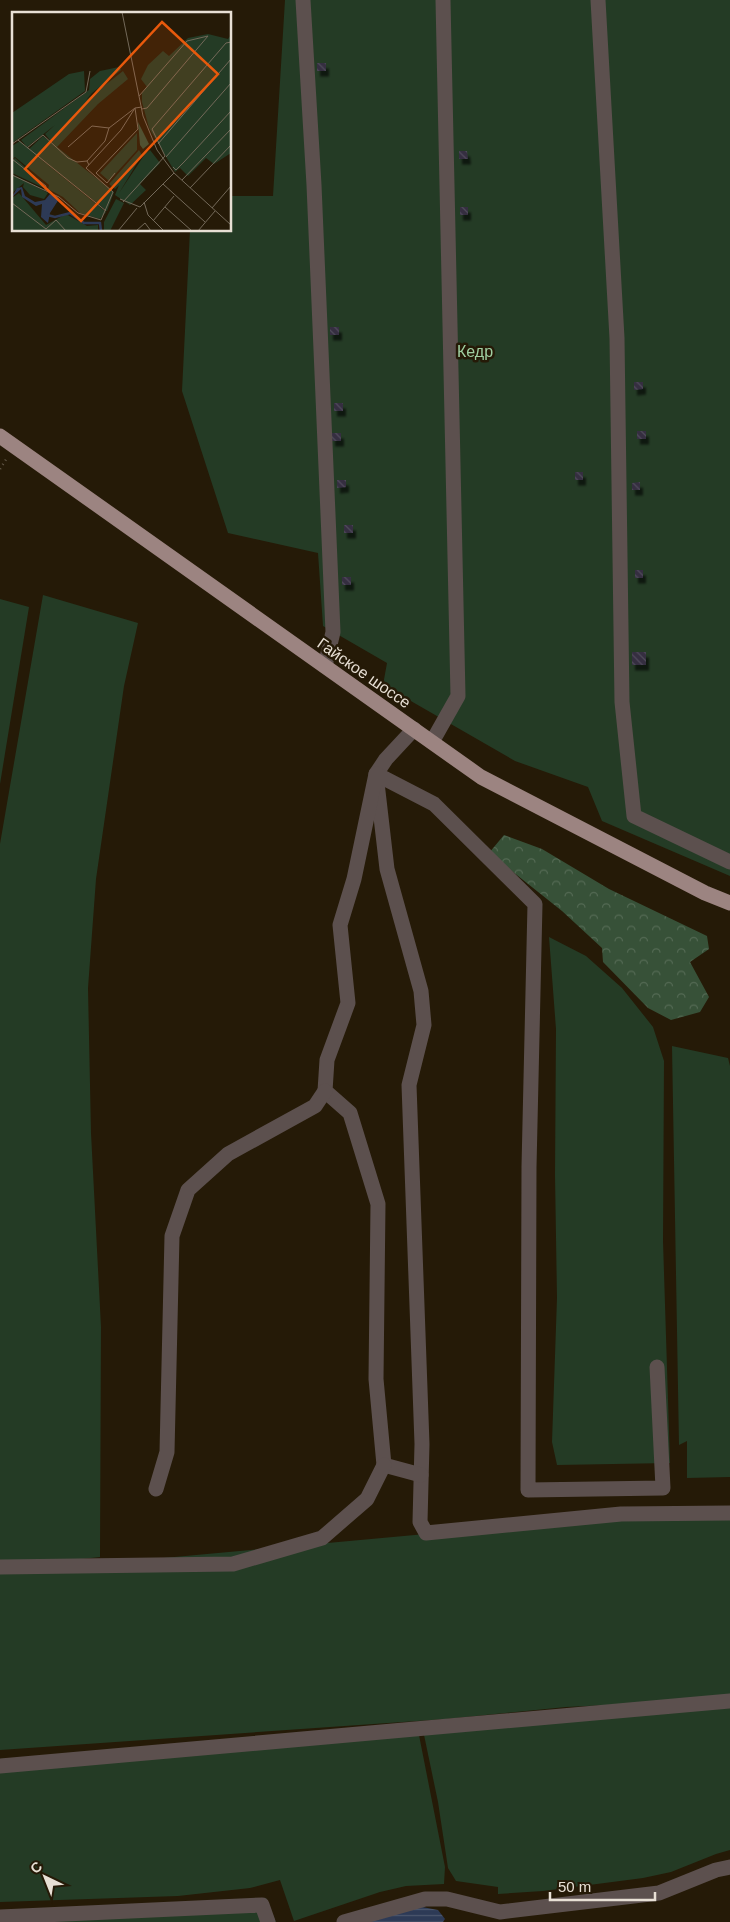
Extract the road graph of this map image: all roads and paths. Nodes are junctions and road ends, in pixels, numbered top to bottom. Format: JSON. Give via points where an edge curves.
{"nodes":[{"id":1,"x":303,"y":0,"type":"edge"},
{"id":2,"x":443,"y":0,"type":"edge"},
{"id":3,"x":598,"y":0,"type":"edge"},
{"id":4,"x":0,"y":436,"type":"edge"},
{"id":5,"x":325,"y":666,"type":"junction"},
{"id":6,"x":414,"y":729,"type":"junction"},
{"id":7,"x":432,"y":742,"type":"junction"},
{"id":8,"x":376,"y":774,"type":"junction"},
{"id":9,"x":730,"y":862,"type":"edge"},
{"id":10,"x":730,"y":902,"type":"edge"},
{"id":11,"x":325,"y":1091,"type":"junction"},
{"id":12,"x":657,"y":1367,"type":"dead end"},
{"id":13,"x":384,"y":1465,"type":"junction"},
{"id":14,"x":421,"y":1475,"type":"junction"},
{"id":15,"x":156,"y":1489,"type":"dead end"},
{"id":16,"x":730,"y":1512,"type":"edge"},
{"id":17,"x":0,"y":1567,"type":"edge"},
{"id":18,"x":730,"y":1701,"type":"edge"},
{"id":19,"x":0,"y":1766,"type":"edge"},
{"id":20,"x":730,"y":1867,"type":"edge"},
{"id":21,"x":0,"y":1917,"type":"edge"},
{"id":22,"x":268,"y":1922,"type":"edge"},
{"id":23,"x":344,"y":1922,"type":"edge"}],
"edges":[{"from":1,"to":5,"type":"lane","via":[[333,612],[333,632]]},
{"from":2,"to":7,"type":"lane","via":[[458,696]]},
{"from":3,"to":9,"type":"lane","via":[[617,338],[622,702],[634,816]]},
{"from":4,"to":5,"type":"main road","name":"Гайское шоссе"},
{"from":5,"to":6,"type":"main road","name":"Гайское шоссе"},
{"from":6,"to":7,"type":"main road","name":"Гайское шоссе"},
{"from":6,"to":8,"type":"lane"},
{"from":7,"to":10,"type":"main road","name":"Гайское шоссе","via":[[481,777],[705,893]]},
{"from":8,"to":11,"type":"lane","via":[[354,879],[340,925],[348,1003],[327,1060]]},
{"from":8,"to":12,"type":"lane","via":[[434,804],[535,904],[529,1177],[528,1490],[663,1488]]},
{"from":8,"to":14,"type":"lane","via":[[387,869],[421,991],[424,1025],[409,1085]]},
{"from":11,"to":13,"type":"lane","via":[[350,1114],[378,1204],[376,1379]]},
{"from":11,"to":15,"type":"lane","via":[[315,1106],[228,1154],[188,1190],[172,1236],[167,1452]]},
{"from":13,"to":14,"type":"lane"},
{"from":13,"to":17,"type":"lane","via":[[367,1499],[322,1538],[233,1564]]},
{"from":14,"to":16,"type":"lane","via":[[420,1522],[426,1532],[620,1514]]},
{"from":18,"to":19,"type":"lane"},
{"from":20,"to":23,"type":"lane","via":[[660,1894],[500,1912],[447,1899],[424,1899]]},
{"from":21,"to":22,"type":"lane","via":[[262,1905]]}]}
